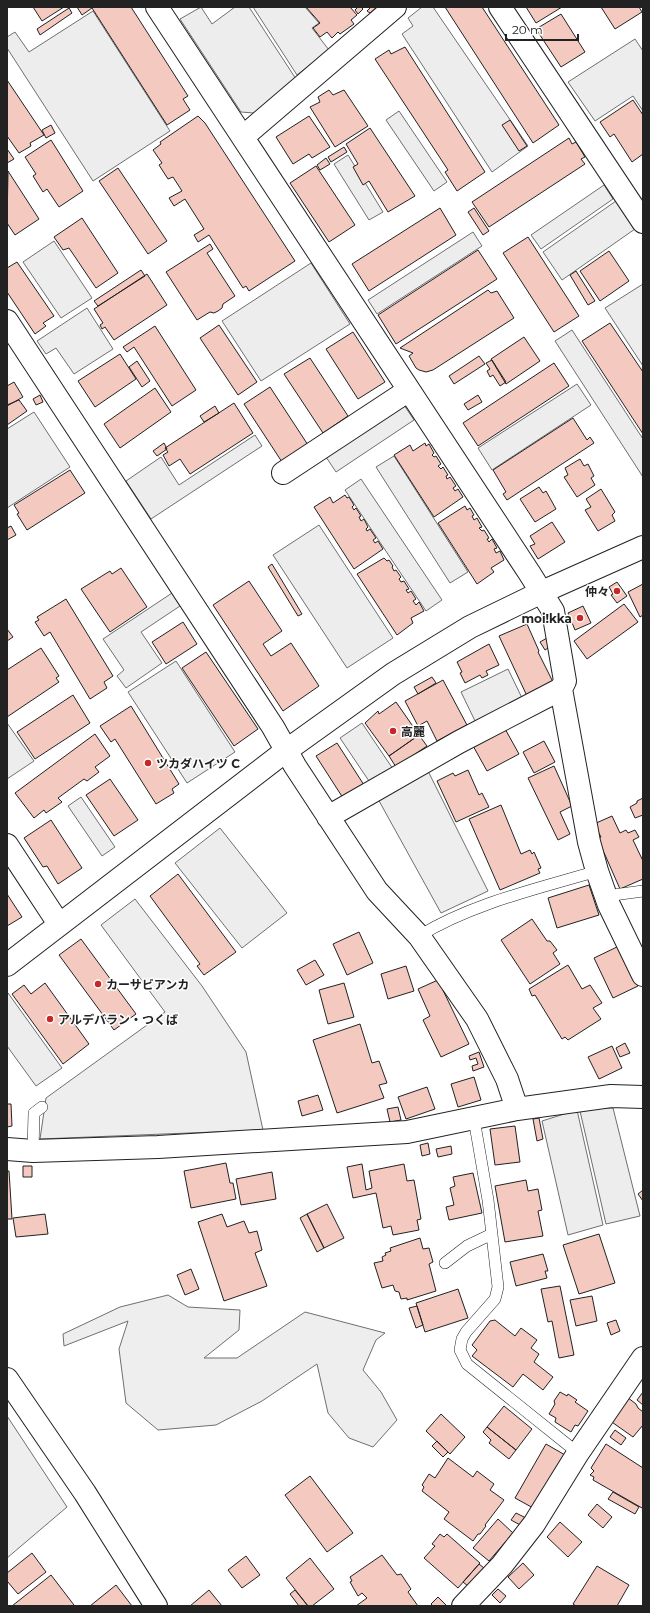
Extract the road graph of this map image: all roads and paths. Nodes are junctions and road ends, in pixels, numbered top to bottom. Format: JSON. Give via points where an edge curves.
{"nodes":[{"id":1,"x":158,"y":7,"type":"edge"},
{"id":2,"x":395,"y":7,"type":"edge"},
{"id":3,"x":500,"y":7,"type":"edge"},
{"id":4,"x":244,"y":136,"type":"junction"},
{"id":5,"x":643,"y":222,"type":"edge"},
{"id":6,"x":7,"y":321,"type":"edge"},
{"id":7,"x":409,"y":390,"type":"junction"},
{"id":8,"x":283,"y":473,"type":"dead end"},
{"id":9,"x":643,"y":547,"type":"edge"},
{"id":10,"x":542,"y":592,"type":"junction"},
{"id":11,"x":561,"y":689,"type":"junction"},
{"id":12,"x":287,"y":750,"type":"junction"},
{"id":13,"x":328,"y":817,"type":"junction"},
{"id":14,"x":7,"y":845,"type":"edge"},
{"id":15,"x":597,"y":871,"type":"junction"},
{"id":16,"x":643,"y":891,"type":"edge"},
{"id":17,"x":606,"y":896,"type":"junction"},
{"id":18,"x":59,"y":924,"type":"junction"},
{"id":19,"x":419,"y":936,"type":"junction"},
{"id":20,"x":7,"y":965,"type":"edge"},
{"id":21,"x":643,"y":975,"type":"edge"},
{"id":22,"x":643,"y":1097,"type":"edge"},
{"id":23,"x":42,"y":1107,"type":"dead end"},
{"id":24,"x":517,"y":1109,"type":"junction"},
{"id":25,"x":474,"y":1119,"type":"junction"},
{"id":26,"x":7,"y":1150,"type":"edge"},
{"id":27,"x":33,"y":1151,"type":"junction"},
{"id":28,"x":492,"y":1234,"type":"junction"},
{"id":29,"x":445,"y":1262,"type":"dead end"},
{"id":30,"x":643,"y":1358,"type":"edge"},
{"id":31,"x":7,"y":1379,"type":"edge"},
{"id":32,"x":578,"y":1453,"type":"junction"},
{"id":33,"x":156,"y":1606,"type":"edge"},
{"id":34,"x":463,"y":1606,"type":"edge"}],
"edges":[{"from":1,"to":4,"type":"street"},
{"from":2,"to":4,"type":"street"},
{"from":3,"to":5,"type":"street"},
{"from":4,"to":7,"type":"street"},
{"from":6,"to":12,"type":"street"},
{"from":7,"to":8,"type":"street"},
{"from":7,"to":10,"type":"street"},
{"from":9,"to":10,"type":"street"},
{"from":10,"to":11,"type":"street","via":[[553,611],[565,681]]},
{"from":10,"to":12,"type":"street","via":[[470,627],[393,674]]},
{"from":11,"to":13,"type":"street","via":[[459,742]]},
{"from":11,"to":15,"type":"street","via":[[589,842]]},
{"from":12,"to":13,"type":"street"},
{"from":12,"to":18,"type":"street"},
{"from":13,"to":19,"type":"street","via":[[377,891]]},
{"from":14,"to":18,"type":"street"},
{"from":15,"to":17,"type":"street"},
{"from":15,"to":19,"type":"lane","via":[[487,904]]},
{"from":16,"to":17,"type":"lane"},
{"from":17,"to":21,"type":"street"},
{"from":18,"to":20,"type":"street"},
{"from":19,"to":24,"type":"street","via":[[477,1019],[507,1080]]},
{"from":22,"to":24,"type":"street","via":[[611,1096]]},
{"from":23,"to":27,"type":"lane","via":[[34,1113]]},
{"from":24,"to":25,"type":"street"},
{"from":25,"to":27,"type":"street","via":[[407,1132],[158,1147]]},
{"from":25,"to":28,"type":"lane"},
{"from":26,"to":27,"type":"street"},
{"from":28,"to":29,"type":"lane","via":[[467,1246]]},
{"from":28,"to":32,"type":"lane","via":[[498,1287],[496,1299],[466,1332],[460,1350],[467,1364]]},
{"from":30,"to":32,"type":"street"},
{"from":31,"to":33,"type":"street","via":[[85,1493]]},
{"from":32,"to":34,"type":"street","via":[[534,1524]]}]}
